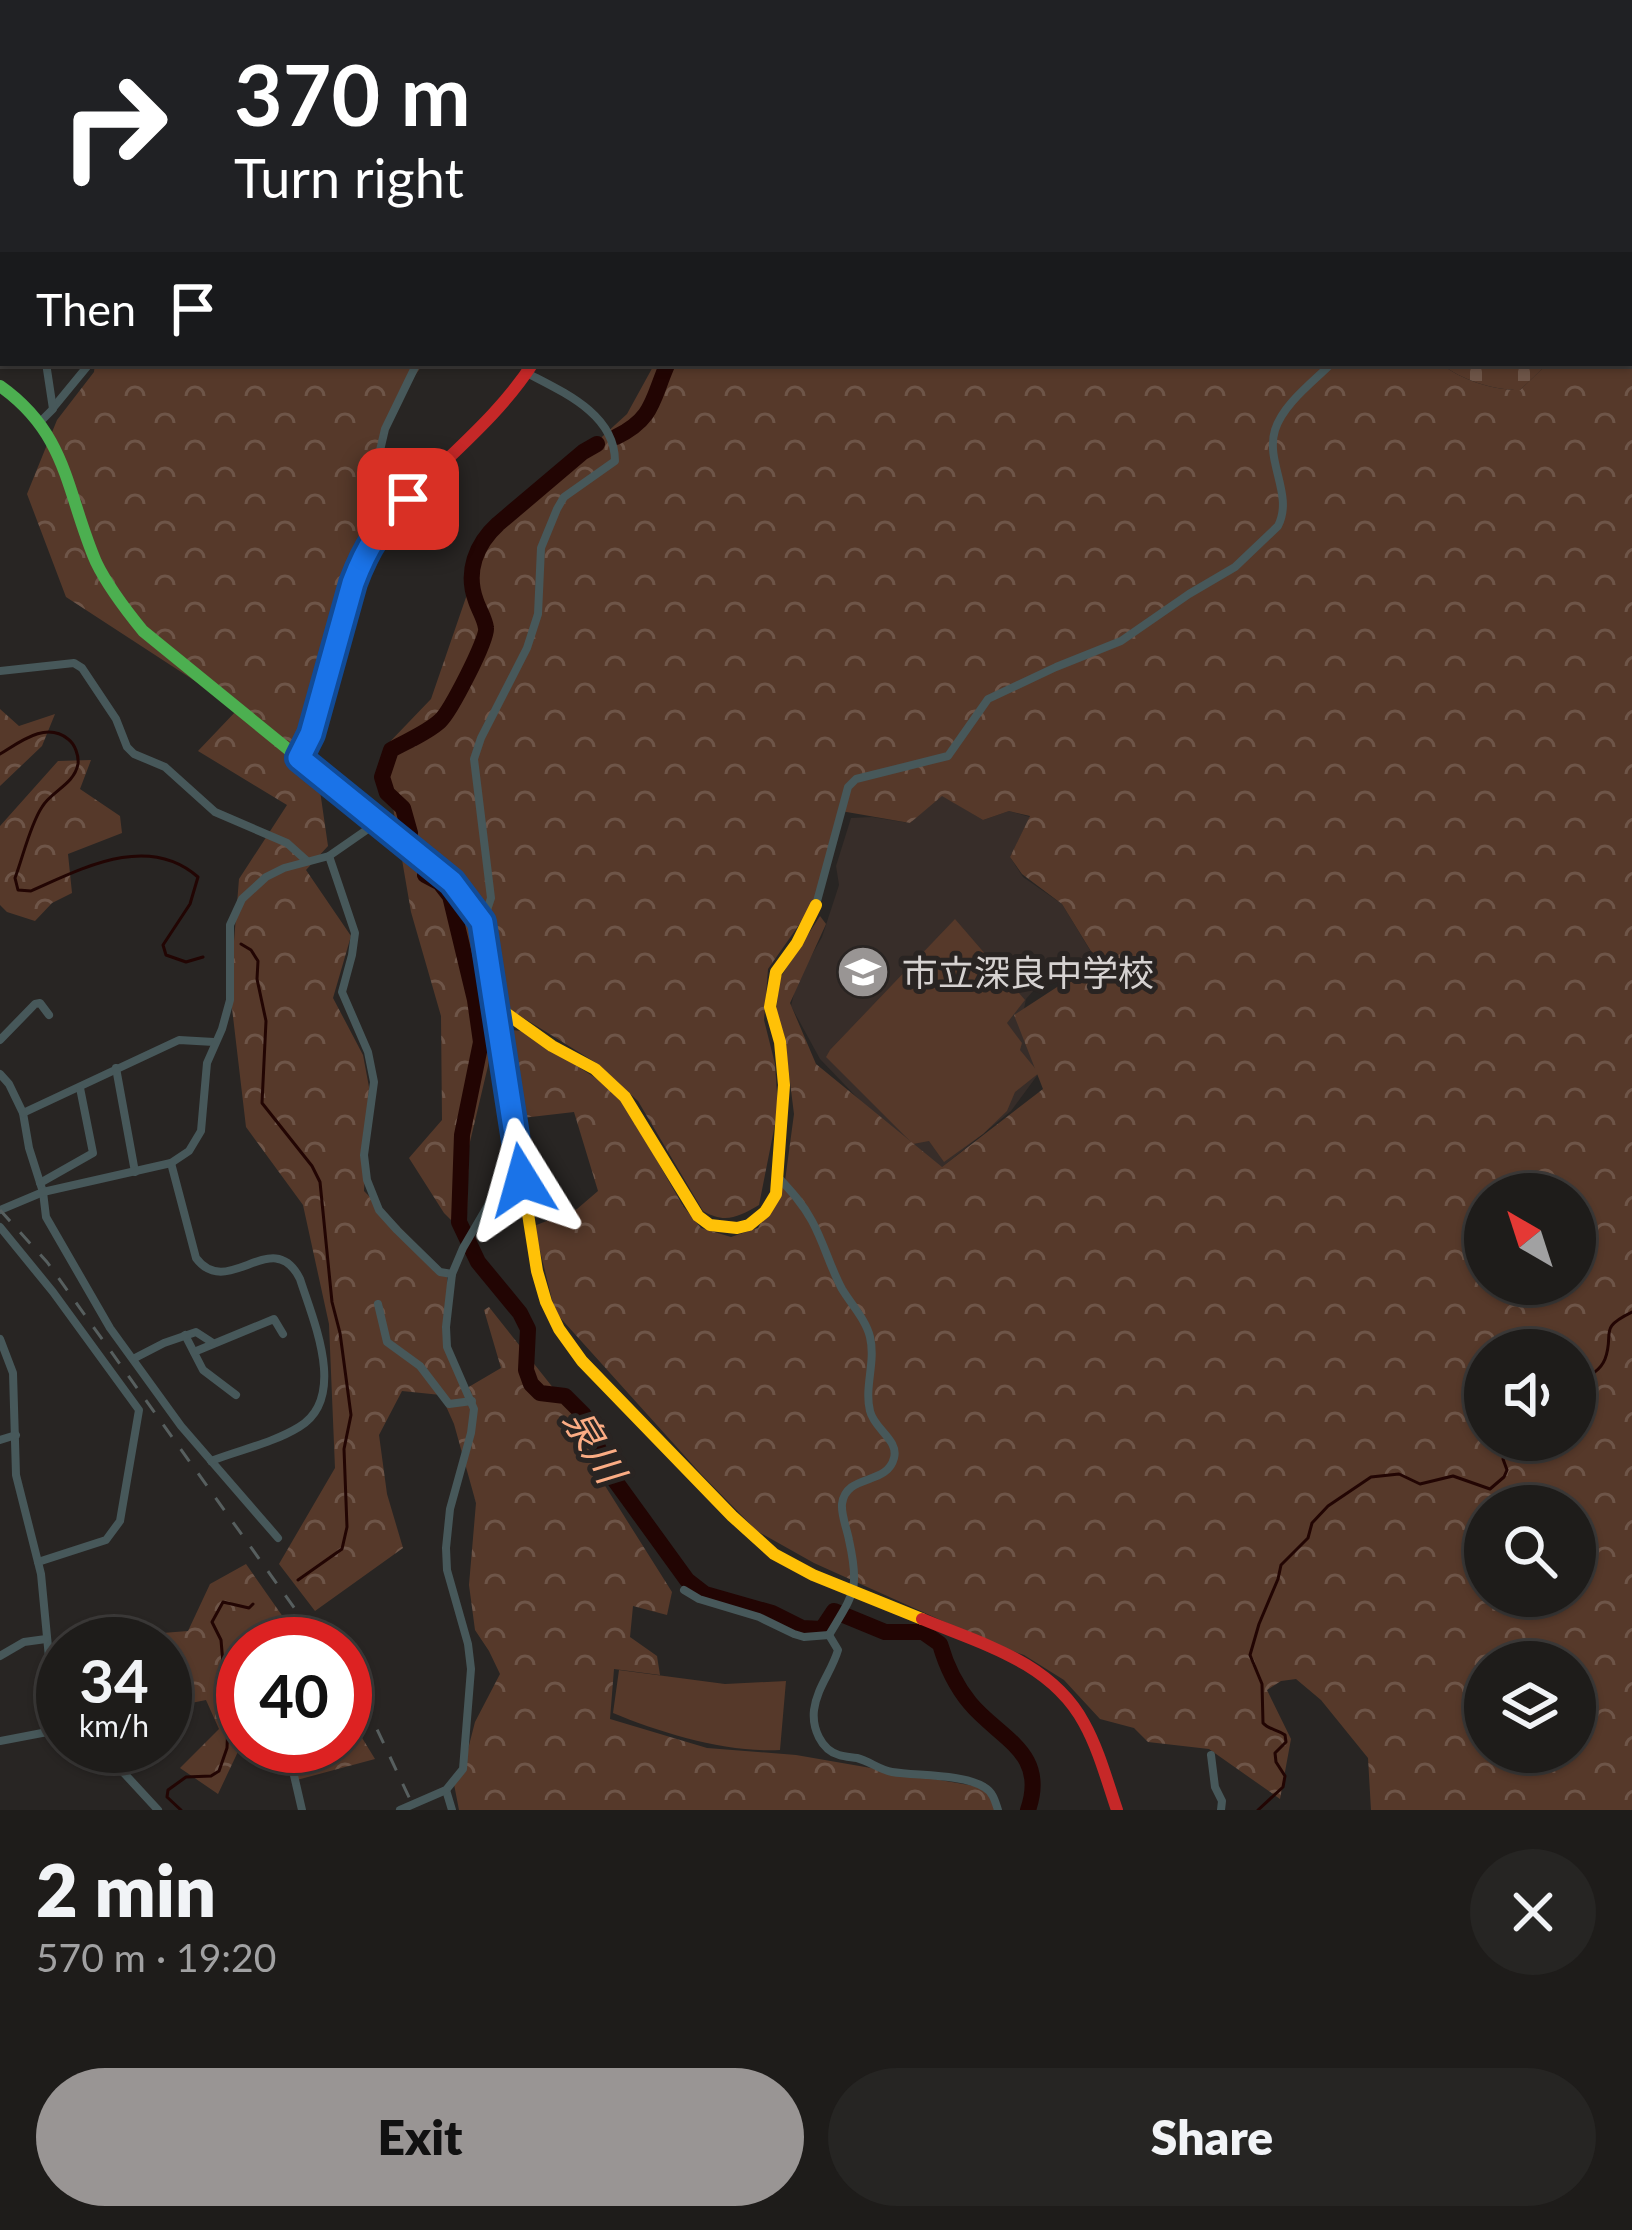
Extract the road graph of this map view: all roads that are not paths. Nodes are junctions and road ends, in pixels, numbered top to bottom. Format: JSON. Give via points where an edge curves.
{"nodes":[{"id":1,"x":46,"y":366,"type":"edge"},
{"id":2,"x":88,"y":366,"type":"edge"},
{"id":3,"x":416,"y":366,"type":"edge"},
{"id":4,"x":1329,"y":366,"type":"edge"},
{"id":5,"x":530,"y":368,"type":"edge"},
{"id":6,"x":0,"y":386,"type":"edge"},
{"id":7,"x":53,"y":409,"type":"junction"},
{"id":8,"x":42,"y":420,"type":"junction"},
{"id":9,"x":374,"y":536,"type":"junction"},
{"id":10,"x":0,"y":671,"type":"edge"},
{"id":11,"x":299,"y":758,"type":"junction"},
{"id":12,"x":378,"y":822,"type":"junction"},
{"id":13,"x":329,"y":856,"type":"junction"},
{"id":14,"x":307,"y":861,"type":"junction"},
{"id":15,"x":816,"y":905,"type":"joint"},
{"id":16,"x":482,"y":922,"type":"junction"},
{"id":17,"x":496,"y":1006,"type":"junction"},
{"id":18,"x":50,"y":1015,"type":"dead end"},
{"id":19,"x":0,"y":1040,"type":"edge"},
{"id":20,"x":214,"y":1042,"type":"junction"},
{"id":21,"x":116,"y":1067,"type":"junction"},
{"id":22,"x":0,"y":1074,"type":"edge"},
{"id":23,"x":80,"y":1088,"type":"junction"},
{"id":24,"x":23,"y":1113,"type":"junction"},
{"id":25,"x":171,"y":1163,"type":"junction"},
{"id":26,"x":135,"y":1172,"type":"junction"},
{"id":27,"x":777,"y":1176,"type":"junction"},
{"id":28,"x":522,"y":1180,"type":"junction"},
{"id":29,"x":42,"y":1188,"type":"junction"},
{"id":30,"x":0,"y":1210,"type":"edge"},
{"id":31,"x":0,"y":1227,"type":"edge"},
{"id":32,"x":452,"y":1274,"type":"junction"},
{"id":33,"x":378,"y":1304,"type":"dead end"},
{"id":34,"x":284,"y":1334,"type":"dead end"},
{"id":35,"x":185,"y":1335,"type":"junction"},
{"id":36,"x":213,"y":1343,"type":"junction"},
{"id":37,"x":1,"y":1345,"type":"edge"},
{"id":38,"x":194,"y":1352,"type":"junction"},
{"id":39,"x":133,"y":1359,"type":"junction"},
{"id":40,"x":236,"y":1395,"type":"dead end"},
{"id":41,"x":472,"y":1401,"type":"junction"},
{"id":42,"x":16,"y":1436,"type":"junction"},
{"id":43,"x":0,"y":1440,"type":"edge"},
{"id":44,"x":211,"y":1461,"type":"junction"},
{"id":45,"x":278,"y":1538,"type":"dead end"},
{"id":46,"x":38,"y":1562,"type":"junction"},
{"id":47,"x":684,"y":1590,"type":"dead end"},
{"id":48,"x":851,"y":1599,"type":"junction"},
{"id":49,"x":44,"y":1617,"type":"edge"},
{"id":50,"x":830,"y":1635,"type":"junction"},
{"id":51,"x":36,"y":1640,"type":"edge"},
{"id":52,"x":0,"y":1656,"type":"edge"},
{"id":53,"x":36,"y":1734,"type":"edge"},
{"id":54,"x":0,"y":1741,"type":"edge"},
{"id":55,"x":1211,"y":1755,"type":"dead end"},
{"id":56,"x":124,"y":1773,"type":"edge"},
{"id":57,"x":293,"y":1773,"type":"edge"},
{"id":58,"x":446,"y":1790,"type":"junction"},
{"id":59,"x":158,"y":1810,"type":"edge"},
{"id":60,"x":302,"y":1810,"type":"edge"},
{"id":61,"x":399,"y":1810,"type":"edge"},
{"id":62,"x":452,"y":1810,"type":"edge"},
{"id":63,"x":998,"y":1810,"type":"edge"},
{"id":64,"x":1117,"y":1810,"type":"edge"},
{"id":65,"x":1221,"y":1810,"type":"edge"}],
"edges":[{"from":1,"to":7,"type":"street"},
{"from":2,"to":7,"type":"street"},
{"from":3,"to":9,"type":"street","via":[[386,429],[364,519]]},
{"from":4,"to":15,"type":"street","via":[[1276,425],[1284,500],[1278,526],[1235,567],[1121,641],[988,699],[948,756],[856,778]]},
{"from":5,"to":9,"type":"street"},
{"from":5,"to":16,"type":"street","via":[[597,417],[616,454],[557,509],[541,548],[533,631],[473,759],[490,898]]},
{"from":6,"to":8,"type":"street"},
{"from":7,"to":8,"type":"street"},
{"from":8,"to":11,"type":"street","via":[[94,557],[143,632]]},
{"from":9,"to":11,"type":"street"},
{"from":10,"to":14,"type":"street","via":[[74,663],[134,754],[165,766],[215,812],[287,843]]},
{"from":11,"to":12,"type":"street"},
{"from":12,"to":13,"type":"street"},
{"from":12,"to":16,"type":"street","via":[[452,882]]},
{"from":13,"to":14,"type":"street"},
{"from":13,"to":32,"type":"street","via":[[355,933],[342,992],[374,1082],[368,1180],[379,1210],[440,1272]]},
{"from":14,"to":20,"type":"street","via":[[266,877],[242,899],[230,925],[230,1000]]},
{"from":15,"to":27,"type":"street","via":[[776,973],[770,1007],[784,1085]]},
{"from":16,"to":17,"type":"street"},
{"from":17,"to":27,"type":"street","via":[[625,1097],[710,1225],[749,1225],[776,1194]]},
{"from":17,"to":28,"type":"street"},
{"from":18,"to":19,"type":"street","via":[[35,1004]]},
{"from":20,"to":21,"type":"street","via":[[179,1040]]},
{"from":20,"to":25,"type":"street","via":[[201,1131]]},
{"from":21,"to":23,"type":"street"},
{"from":21,"to":26,"type":"street"},
{"from":22,"to":24,"type":"street"},
{"from":23,"to":24,"type":"street"},
{"from":23,"to":29,"type":"street","via":[[93,1153]]},
{"from":24,"to":29,"type":"street"},
{"from":25,"to":26,"type":"street"},
{"from":25,"to":44,"type":"street","via":[[204,1268],[286,1261],[326,1356],[320,1400],[302,1426]]},
{"from":26,"to":29,"type":"street"},
{"from":27,"to":48,"type":"street","via":[[812,1220],[866,1326],[870,1414],[896,1453],[884,1472],[846,1491]]},
{"from":28,"to":32,"type":"street","via":[[494,1195]]},
{"from":28,"to":48,"type":"street","via":[[546,1302],[582,1361],[756,1540]]},
{"from":29,"to":30,"type":"street"},
{"from":29,"to":39,"type":"street","via":[[46,1217]]},
{"from":31,"to":46,"type":"street","via":[[139,1410],[112,1535]]},
{"from":32,"to":41,"type":"street","via":[[446,1344]]},
{"from":33,"to":41,"type":"street","via":[[392,1348],[420,1366],[449,1404]]},
{"from":34,"to":36,"type":"street","via":[[274,1319]]},
{"from":35,"to":36,"type":"street"},
{"from":35,"to":38,"type":"street"},
{"from":35,"to":39,"type":"street"},
{"from":36,"to":38,"type":"street"},
{"from":37,"to":42,"type":"street","via":[[13,1373]]},
{"from":38,"to":40,"type":"street","via":[[203,1370]]},
{"from":39,"to":44,"type":"street"},
{"from":41,"to":58,"type":"street","via":[[446,1548],[471,1669],[463,1769]]},
{"from":42,"to":43,"type":"street"},
{"from":42,"to":46,"type":"street","via":[[16,1475]]},
{"from":44,"to":45,"type":"street"},
{"from":46,"to":49,"type":"street"},
{"from":47,"to":50,"type":"street","via":[[794,1634]]},
{"from":48,"to":50,"type":"street"},
{"from":48,"to":64,"type":"street","via":[[1012,1656],[1055,1683],[1084,1719]]},
{"from":50,"to":63,"type":"street","via":[[838,1650],[814,1711],[827,1749],[891,1772],[980,1784]]},
{"from":51,"to":52,"type":"street"},
{"from":53,"to":54,"type":"street"},
{"from":55,"to":65,"type":"street"},
{"from":56,"to":59,"type":"street"},
{"from":57,"to":60,"type":"street"},
{"from":58,"to":61,"type":"street"},
{"from":58,"to":62,"type":"street"}]}
